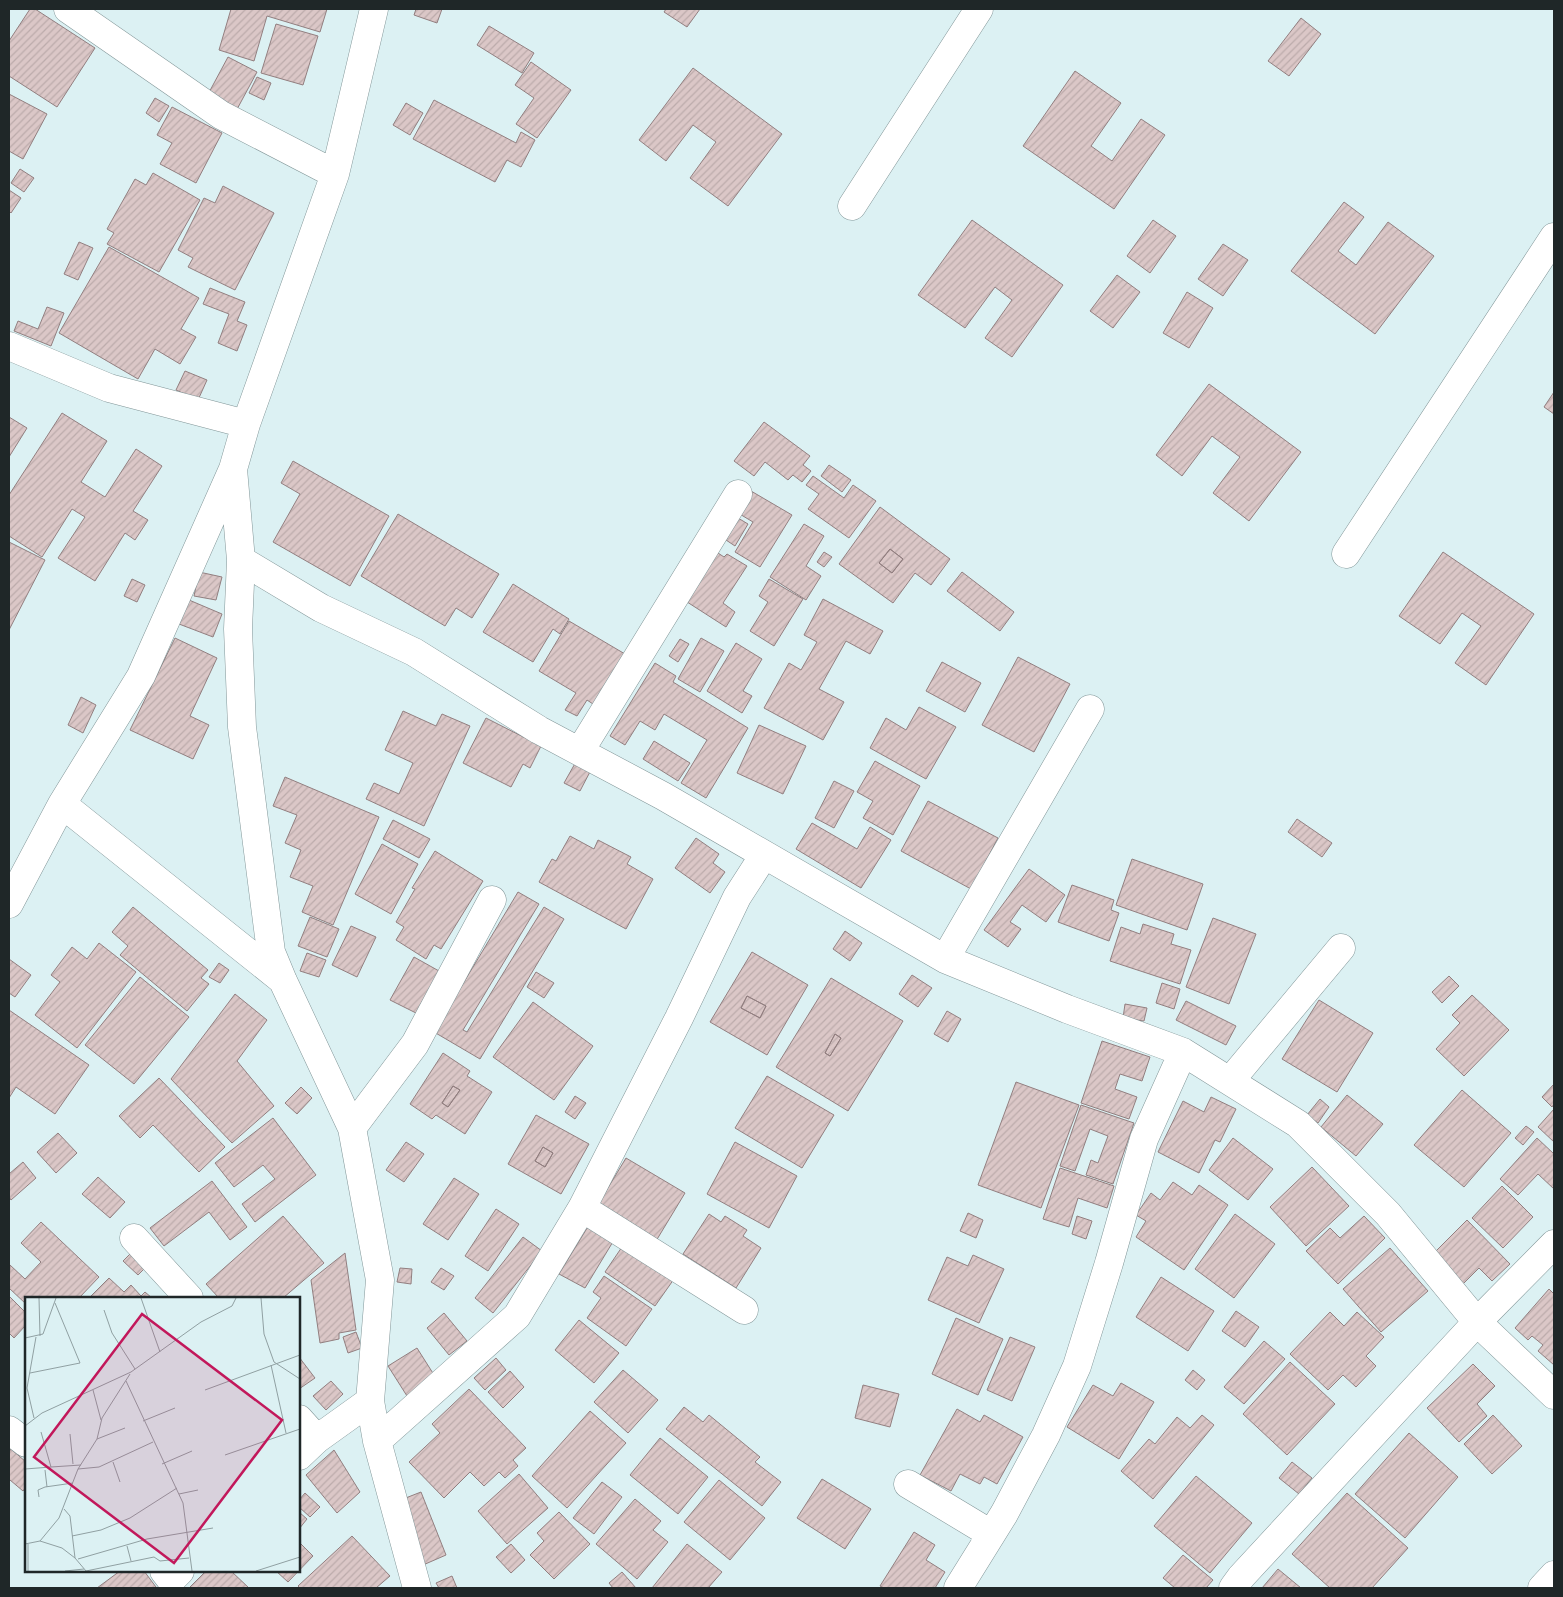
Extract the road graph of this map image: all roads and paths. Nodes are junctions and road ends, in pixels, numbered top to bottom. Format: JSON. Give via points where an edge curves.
{"nodes":[{"id":1,"x":68,"y":9,"type":"edge"},
{"id":2,"x":374,"y":9,"type":"edge"},
{"id":3,"x":979,"y":9,"type":"edge"},
{"id":4,"x":335,"y":174,"type":"junction"},
{"id":5,"x":852,"y":206,"type":"dead end"},
{"id":6,"x":1554,"y":237,"type":"edge"},
{"id":7,"x":9,"y":346,"type":"edge"},
{"id":8,"x":246,"y":424,"type":"junction"},
{"id":9,"x":233,"y":469,"type":"junction"},
{"id":10,"x":738,"y":494,"type":"dead end"},
{"id":11,"x":1346,"y":554,"type":"dead end"},
{"id":12,"x":241,"y":560,"type":"junction"},
{"id":13,"x":1090,"y":708,"type":"dead end"},
{"id":14,"x":580,"y":751,"type":"junction"},
{"id":15,"x":62,"y":804,"type":"junction"},
{"id":16,"x":764,"y":855,"type":"junction"},
{"id":17,"x":492,"y":900,"type":"dead end"},
{"id":18,"x":9,"y":904,"type":"edge"},
{"id":19,"x":1341,"y":948,"type":"dead end"},
{"id":20,"x":945,"y":959,"type":"junction"},
{"id":21,"x":283,"y":981,"type":"junction"},
{"id":22,"x":1183,"y":1052,"type":"junction"},
{"id":23,"x":1230,"y":1081,"type":"junction"},
{"id":24,"x":352,"y":1128,"type":"junction"},
{"id":25,"x":582,"y":1208,"type":"junction"},
{"id":26,"x":134,"y":1238,"type":"dead end"},
{"id":27,"x":1554,"y":1244,"type":"edge"},
{"id":28,"x":188,"y":1297,"type":"edge"},
{"id":29,"x":744,"y":1310,"type":"dead end"},
{"id":30,"x":1477,"y":1322,"type":"junction"},
{"id":31,"x":1554,"y":1395,"type":"edge"},
{"id":32,"x":370,"y":1401,"type":"junction"},
{"id":33,"x":300,"y":1422,"type":"edge"},
{"id":34,"x":9,"y":1430,"type":"edge"},
{"id":35,"x":377,"y":1441,"type":"junction"},
{"id":36,"x":25,"y":1442,"type":"edge"},
{"id":37,"x":308,"y":1447,"type":"edge"},
{"id":38,"x":908,"y":1484,"type":"dead end"},
{"id":39,"x":991,"y":1534,"type":"junction"},
{"id":40,"x":1554,"y":1575,"type":"edge"},
{"id":41,"x":408,"y":1583,"type":"edge"},
{"id":42,"x":958,"y":1588,"type":"edge"},
{"id":43,"x":1233,"y":1588,"type":"edge"},
{"id":44,"x":1542,"y":1588,"type":"edge"}],
"edges":[{"from":1,"to":4,"type":"street","via":[[221,115]]},
{"from":2,"to":4,"type":"street"},
{"from":3,"to":5,"type":"street"},
{"from":4,"to":8,"type":"street"},
{"from":6,"to":11,"type":"street"},
{"from":7,"to":8,"type":"street","via":[[109,388]]},
{"from":8,"to":9,"type":"street"},
{"from":9,"to":12,"type":"street"},
{"from":9,"to":15,"type":"street","via":[[141,676]]},
{"from":10,"to":14,"type":"street"},
{"from":12,"to":14,"type":"street","via":[[321,608],[414,652],[539,730]]},
{"from":12,"to":21,"type":"street","via":[[238,629],[242,727],[271,952]]},
{"from":13,"to":20,"type":"street"},
{"from":14,"to":16,"type":"street"},
{"from":15,"to":18,"type":"street"},
{"from":15,"to":21,"type":"street"},
{"from":16,"to":20,"type":"street"},
{"from":16,"to":25,"type":"street","via":[[737,897]]},
{"from":17,"to":24,"type":"street","via":[[415,1044]]},
{"from":19,"to":23,"type":"street"},
{"from":20,"to":22,"type":"street","via":[[1066,1009]]},
{"from":21,"to":24,"type":"street"},
{"from":22,"to":23,"type":"street"},
{"from":22,"to":39,"type":"street","via":[[1144,1139],[1077,1366],[1046,1434]]},
{"from":23,"to":30,"type":"street","via":[[1298,1124],[1388,1214]]},
{"from":24,"to":32,"type":"street","via":[[380,1280]]},
{"from":25,"to":29,"type":"street"},
{"from":25,"to":35,"type":"street","via":[[517,1316]]},
{"from":26,"to":28,"type":"street"},
{"from":27,"to":30,"type":"street"},
{"from":30,"to":31,"type":"street"},
{"from":30,"to":43,"type":"street"},
{"from":32,"to":35,"type":"street"},
{"from":32,"to":37,"type":"street"},
{"from":33,"to":37,"type":"street"},
{"from":34,"to":36,"type":"street"},
{"from":35,"to":41,"type":"street"},
{"from":38,"to":39,"type":"street"},
{"from":39,"to":42,"type":"street"},
{"from":40,"to":44,"type":"street"}]}
